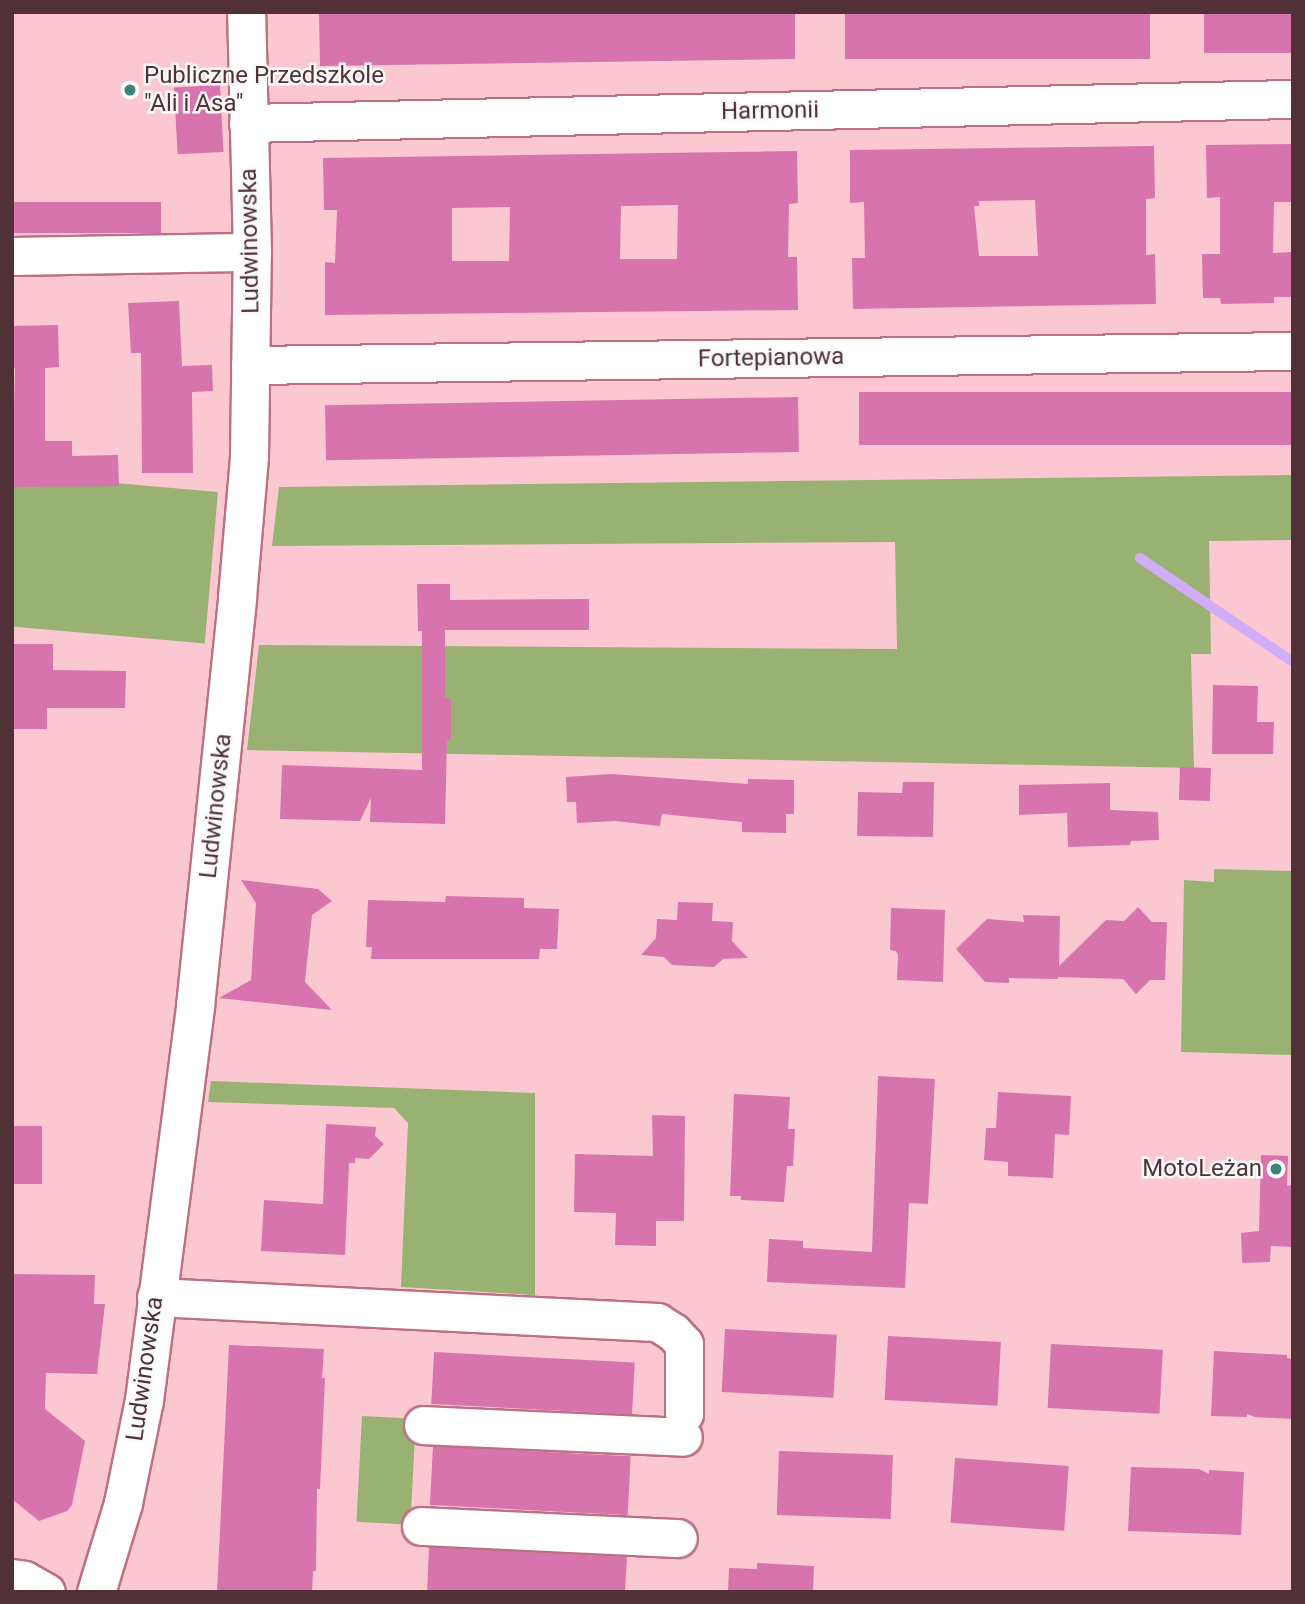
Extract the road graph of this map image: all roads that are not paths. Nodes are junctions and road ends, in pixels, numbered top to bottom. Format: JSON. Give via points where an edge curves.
{"nodes":[{"id":1,"x":246,"y":12,"type":"edge"},
{"id":2,"x":1293,"y":99,"type":"edge"},
{"id":3,"x":248,"y":123,"type":"junction"},
{"id":4,"x":252,"y":252,"type":"junction"},
{"id":5,"x":12,"y":256,"type":"edge"},
{"id":6,"x":1293,"y":351,"type":"edge"},
{"id":7,"x":250,"y":365,"type":"junction"},
{"id":8,"x":156,"y":1297,"type":"junction"},
{"id":9,"x":423,"y":1424,"type":"dead end"},
{"id":10,"x":421,"y":1526,"type":"dead end"},
{"id":11,"x":678,"y":1538,"type":"dead end"},
{"id":12,"x":96,"y":1592,"type":"edge"}],
"edges":[{"from":1,"to":3,"type":"street","name":"Ludwinowska"},
{"from":2,"to":3,"type":"street","name":"Harmonii"},
{"from":3,"to":4,"type":"street","name":"Ludwinowska"},
{"from":4,"to":5,"type":"street"},
{"from":4,"to":7,"type":"street","name":"Ludwinowska"},
{"from":6,"to":7,"type":"street","name":"Fortepianowa"},
{"from":7,"to":8,"type":"street","name":"Ludwinowska","via":[[249,456],[213,843]]},
{"from":8,"to":9,"type":"street","via":[[657,1322],[684,1344],[683,1426]]},
{"from":8,"to":12,"type":"street","name":"Ludwinowska","via":[[144,1400],[123,1503]]},
{"from":10,"to":11,"type":"street"}]}
